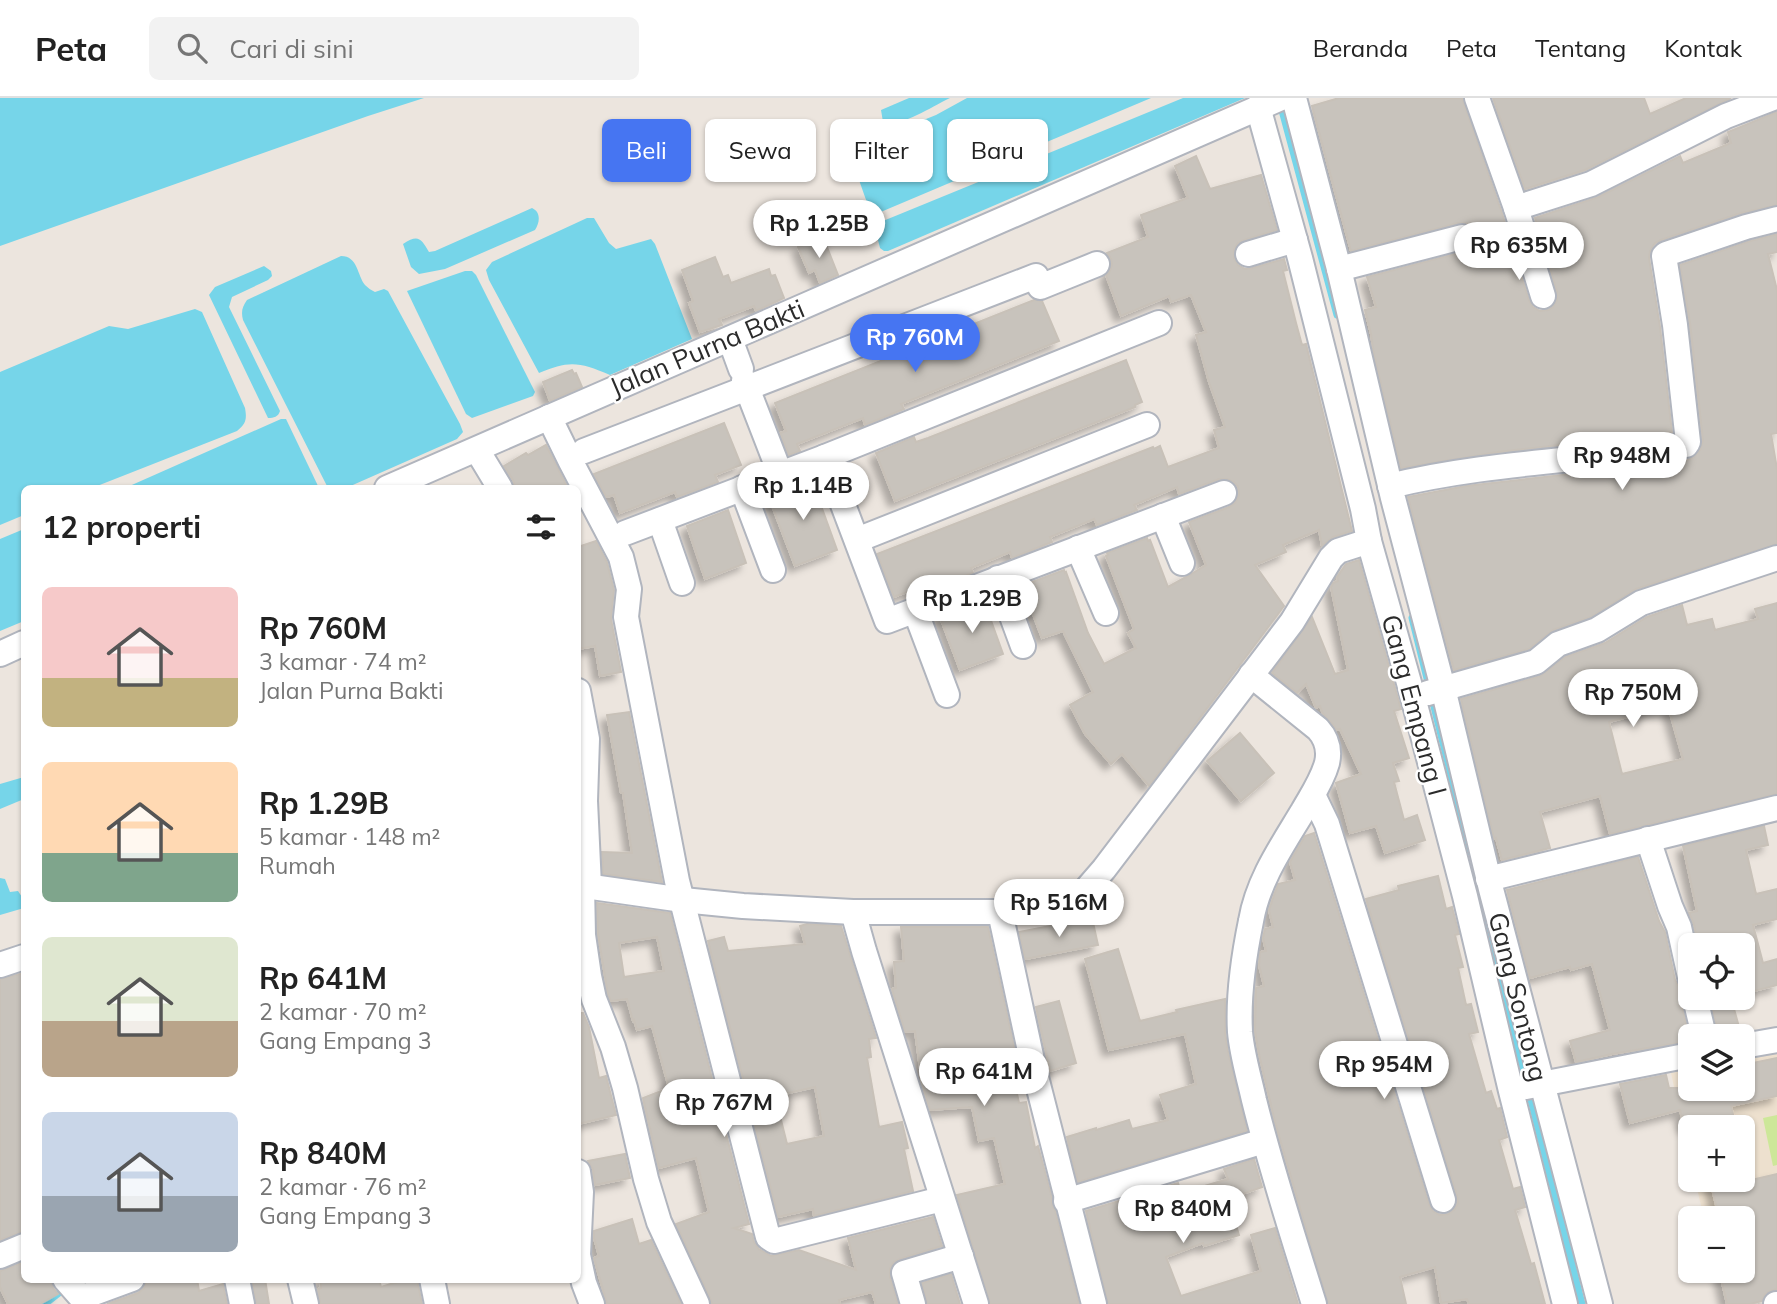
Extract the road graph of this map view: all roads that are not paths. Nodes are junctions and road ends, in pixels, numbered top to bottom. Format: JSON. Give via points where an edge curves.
{"nodes":[{"id":1,"x":1294,"y":98,"type":"edge"},
{"id":2,"x":1477,"y":98,"type":"edge"},
{"id":3,"x":1773,"y":98,"type":"edge"},
{"id":4,"x":1268,"y":103,"type":"edge"},
{"id":5,"x":1516,"y":208,"type":"junction"},
{"id":6,"x":1777,"y":219,"type":"edge"},
{"id":7,"x":1462,"y":237,"type":"dead end"},
{"id":8,"x":1248,"y":254,"type":"dead end"},
{"id":9,"x":1316,"y":254,"type":"junction"},
{"id":10,"x":1097,"y":264,"type":"dead end"},
{"id":11,"x":1543,"y":296,"type":"dead end"},
{"id":12,"x":1159,"y":323,"type":"dead end"},
{"id":13,"x":730,"y":339,"type":"junction"},
{"id":14,"x":744,"y":379,"type":"junction"},
{"id":15,"x":549,"y":417,"type":"junction"},
{"id":16,"x":1147,"y":425,"type":"dead end"},
{"id":17,"x":477,"y":450,"type":"junction"},
{"id":18,"x":584,"y":451,"type":"dead end"},
{"id":19,"x":825,"y":457,"type":"junction"},
{"id":20,"x":779,"y":473,"type":"junction"},
{"id":21,"x":394,"y":485,"type":"edge"},
{"id":22,"x":498,"y":485,"type":"edge"},
{"id":23,"x":742,"y":488,"type":"junction"},
{"id":24,"x":1224,"y":493,"type":"dead end"},
{"id":25,"x":1380,"y":500,"type":"junction"},
{"id":26,"x":1163,"y":516,"type":"junction"},
{"id":27,"x":660,"y":520,"type":"junction"},
{"id":28,"x":625,"y":533,"type":"dead end"},
{"id":29,"x":856,"y":540,"type":"junction"},
{"id":30,"x":1369,"y":541,"type":"junction"},
{"id":31,"x":1078,"y":548,"type":"junction"},
{"id":32,"x":1777,"y":558,"type":"edge"},
{"id":33,"x":1182,"y":563,"type":"dead end"},
{"id":34,"x":773,"y":570,"type":"dead end"},
{"id":35,"x":998,"y":578,"type":"junction"},
{"id":36,"x":682,"y":583,"type":"dead end"},
{"id":37,"x":915,"y":610,"type":"junction"},
{"id":38,"x":1106,"y":613,"type":"dead end"},
{"id":39,"x":21,"y":644,"type":"edge"},
{"id":40,"x":1023,"y":646,"type":"dead end"},
{"id":41,"x":0,"y":654,"type":"edge"},
{"id":42,"x":1251,"y":675,"type":"junction"},
{"id":43,"x":1428,"y":693,"type":"junction"},
{"id":44,"x":947,"y":695,"type":"dead end"},
{"id":45,"x":581,"y":707,"type":"edge"},
{"id":46,"x":1313,"y":795,"type":"junction"},
{"id":47,"x":1777,"y":808,"type":"edge"},
{"id":48,"x":1648,"y":839,"type":"junction"},
{"id":49,"x":583,"y":885,"type":"edge"},
{"id":50,"x":1481,"y":890,"type":"junction"},
{"id":51,"x":683,"y":900,"type":"junction"},
{"id":52,"x":853,"y":912,"type":"junction"},
{"id":53,"x":1000,"y":912,"type":"junction"},
{"id":54,"x":1680,"y":933,"type":"edge"},
{"id":55,"x":21,"y":958,"type":"edge"},
{"id":56,"x":0,"y":965,"type":"edge"},
{"id":57,"x":1777,"y":1040,"type":"edge"},
{"id":58,"x":1755,"y":1044,"type":"edge"},
{"id":59,"x":1678,"y":1057,"type":"edge"},
{"id":60,"x":1526,"y":1087,"type":"junction"},
{"id":61,"x":1264,"y":1141,"type":"junction"},
{"id":62,"x":942,"y":1199,"type":"junction"},
{"id":63,"x":1443,"y":1200,"type":"dead end"},
{"id":64,"x":1066,"y":1201,"type":"junction"},
{"id":65,"x":21,"y":1246,"type":"edge"},
{"id":66,"x":0,"y":1255,"type":"edge"},
{"id":67,"x":961,"y":1256,"type":"junction"},
{"id":68,"x":581,"y":1269,"type":"edge"},
{"id":69,"x":68,"y":1283,"type":"edge"},
{"id":70,"x":123,"y":1283,"type":"edge"},
{"id":71,"x":238,"y":1283,"type":"edge"},
{"id":72,"x":301,"y":1283,"type":"edge"},
{"id":73,"x":433,"y":1283,"type":"edge"},
{"id":74,"x":85,"y":1301,"type":"edge"},
{"id":75,"x":242,"y":1304,"type":"edge"},
{"id":76,"x":306,"y":1304,"type":"edge"},
{"id":77,"x":437,"y":1304,"type":"edge"},
{"id":78,"x":592,"y":1304,"type":"edge"},
{"id":79,"x":697,"y":1304,"type":"edge"},
{"id":80,"x":913,"y":1304,"type":"edge"},
{"id":81,"x":976,"y":1304,"type":"edge"},
{"id":82,"x":1094,"y":1304,"type":"edge"},
{"id":83,"x":1314,"y":1304,"type":"edge"},
{"id":84,"x":1565,"y":1304,"type":"edge"},
{"id":85,"x":1600,"y":1304,"type":"edge"}],
"edges":[{"from":1,"to":9,"type":"street"},
{"from":2,"to":5,"type":"street"},
{"from":3,"to":5,"type":"street","via":[[1726,116],[1591,184]]},
{"from":4,"to":9,"type":"street","name":"Gang Empang I"},
{"from":4,"to":13,"type":"street","name":"Jalan Purna Bakti"},
{"from":5,"to":11,"type":"street"},
{"from":6,"to":25,"type":"street","via":[[1664,257],[1686,445],[1417,479]]},
{"from":7,"to":9,"type":"street"},
{"from":8,"to":9,"type":"street"},
{"from":9,"to":25,"type":"street","name":"Gang Empang I"},
{"from":9,"to":25,"type":"street"},
{"from":10,"to":14,"type":"street","via":[[1041,286],[1036,276]]},
{"from":12,"to":19,"type":"street"},
{"from":13,"to":14,"type":"street"},
{"from":13,"to":15,"type":"street","name":"Jalan Purna Bakti"},
{"from":14,"to":18,"type":"street"},
{"from":14,"to":20,"type":"street"},
{"from":15,"to":17,"type":"street","name":"Jalan Purna Bakti"},
{"from":15,"to":51,"type":"street","via":[[621,557],[629,589],[626,617]]},
{"from":16,"to":29,"type":"street"},
{"from":17,"to":21,"type":"street","name":"Jalan Purna Bakti"},
{"from":17,"to":22,"type":"street"},
{"from":19,"to":20,"type":"street"},
{"from":19,"to":29,"type":"street"},
{"from":20,"to":23,"type":"street"},
{"from":23,"to":27,"type":"street"},
{"from":23,"to":34,"type":"street"},
{"from":24,"to":26,"type":"street"},
{"from":25,"to":30,"type":"street","name":"Gang Empang I"},
{"from":25,"to":43,"type":"street"},
{"from":26,"to":31,"type":"street"},
{"from":26,"to":33,"type":"street"},
{"from":27,"to":28,"type":"street"},
{"from":27,"to":36,"type":"street"},
{"from":29,"to":37,"type":"street","via":[[887,621]]},
{"from":30,"to":42,"type":"street","via":[[1338,551],[1331,558],[1292,622]]},
{"from":30,"to":43,"type":"street","name":"Gang Empang I"},
{"from":31,"to":35,"type":"street"},
{"from":31,"to":38,"type":"street"},
{"from":32,"to":43,"type":"street","via":[[1641,603],[1597,630],[1558,644],[1536,663]]},
{"from":35,"to":37,"type":"street"},
{"from":35,"to":40,"type":"street"},
{"from":37,"to":44,"type":"street"},
{"from":39,"to":41,"type":"street"},
{"from":42,"to":46,"type":"street","via":[[1326,738],[1328,761]]},
{"from":42,"to":53,"type":"street","via":[[1079,899],[1053,909]]},
{"from":43,"to":50,"type":"street","name":"Gang Empang I"},
{"from":45,"to":49,"type":"street","via":[[587,739]]},
{"from":46,"to":61,"type":"street","via":[[1262,882],[1248,936],[1240,1002],[1241,1045]]},
{"from":46,"to":63,"type":"street","via":[[1327,824]]},
{"from":47,"to":48,"type":"street"},
{"from":48,"to":50,"type":"street"},
{"from":48,"to":54,"type":"street"},
{"from":49,"to":51,"type":"street"},
{"from":49,"to":79,"type":"street","via":[[583,935],[594,999],[625,1088],[659,1222]]},
{"from":50,"to":60,"type":"street","name":"Gang Empang I"},
{"from":51,"to":52,"type":"street"},
{"from":51,"to":62,"type":"street","via":[[769,1239]]},
{"from":52,"to":53,"type":"street"},
{"from":52,"to":62,"type":"street"},
{"from":53,"to":64,"type":"street"},
{"from":55,"to":56,"type":"street"},
{"from":57,"to":58,"type":"street"},
{"from":59,"to":60,"type":"street"},
{"from":60,"to":84,"type":"street","name":"Gang Empang I"},
{"from":60,"to":85,"type":"street","name":"Gang Sontong"},
{"from":61,"to":64,"type":"street"},
{"from":61,"to":83,"type":"street"},
{"from":62,"to":67,"type":"street"},
{"from":64,"to":82,"type":"street"},
{"from":65,"to":66,"type":"street"},
{"from":67,"to":80,"type":"street","via":[[904,1273]]},
{"from":67,"to":81,"type":"street"},
{"from":68,"to":78,"type":"street"},
{"from":69,"to":74,"type":"street"},
{"from":70,"to":74,"type":"street"},
{"from":71,"to":75,"type":"street"},
{"from":72,"to":76,"type":"street"},
{"from":73,"to":77,"type":"street"}]}
